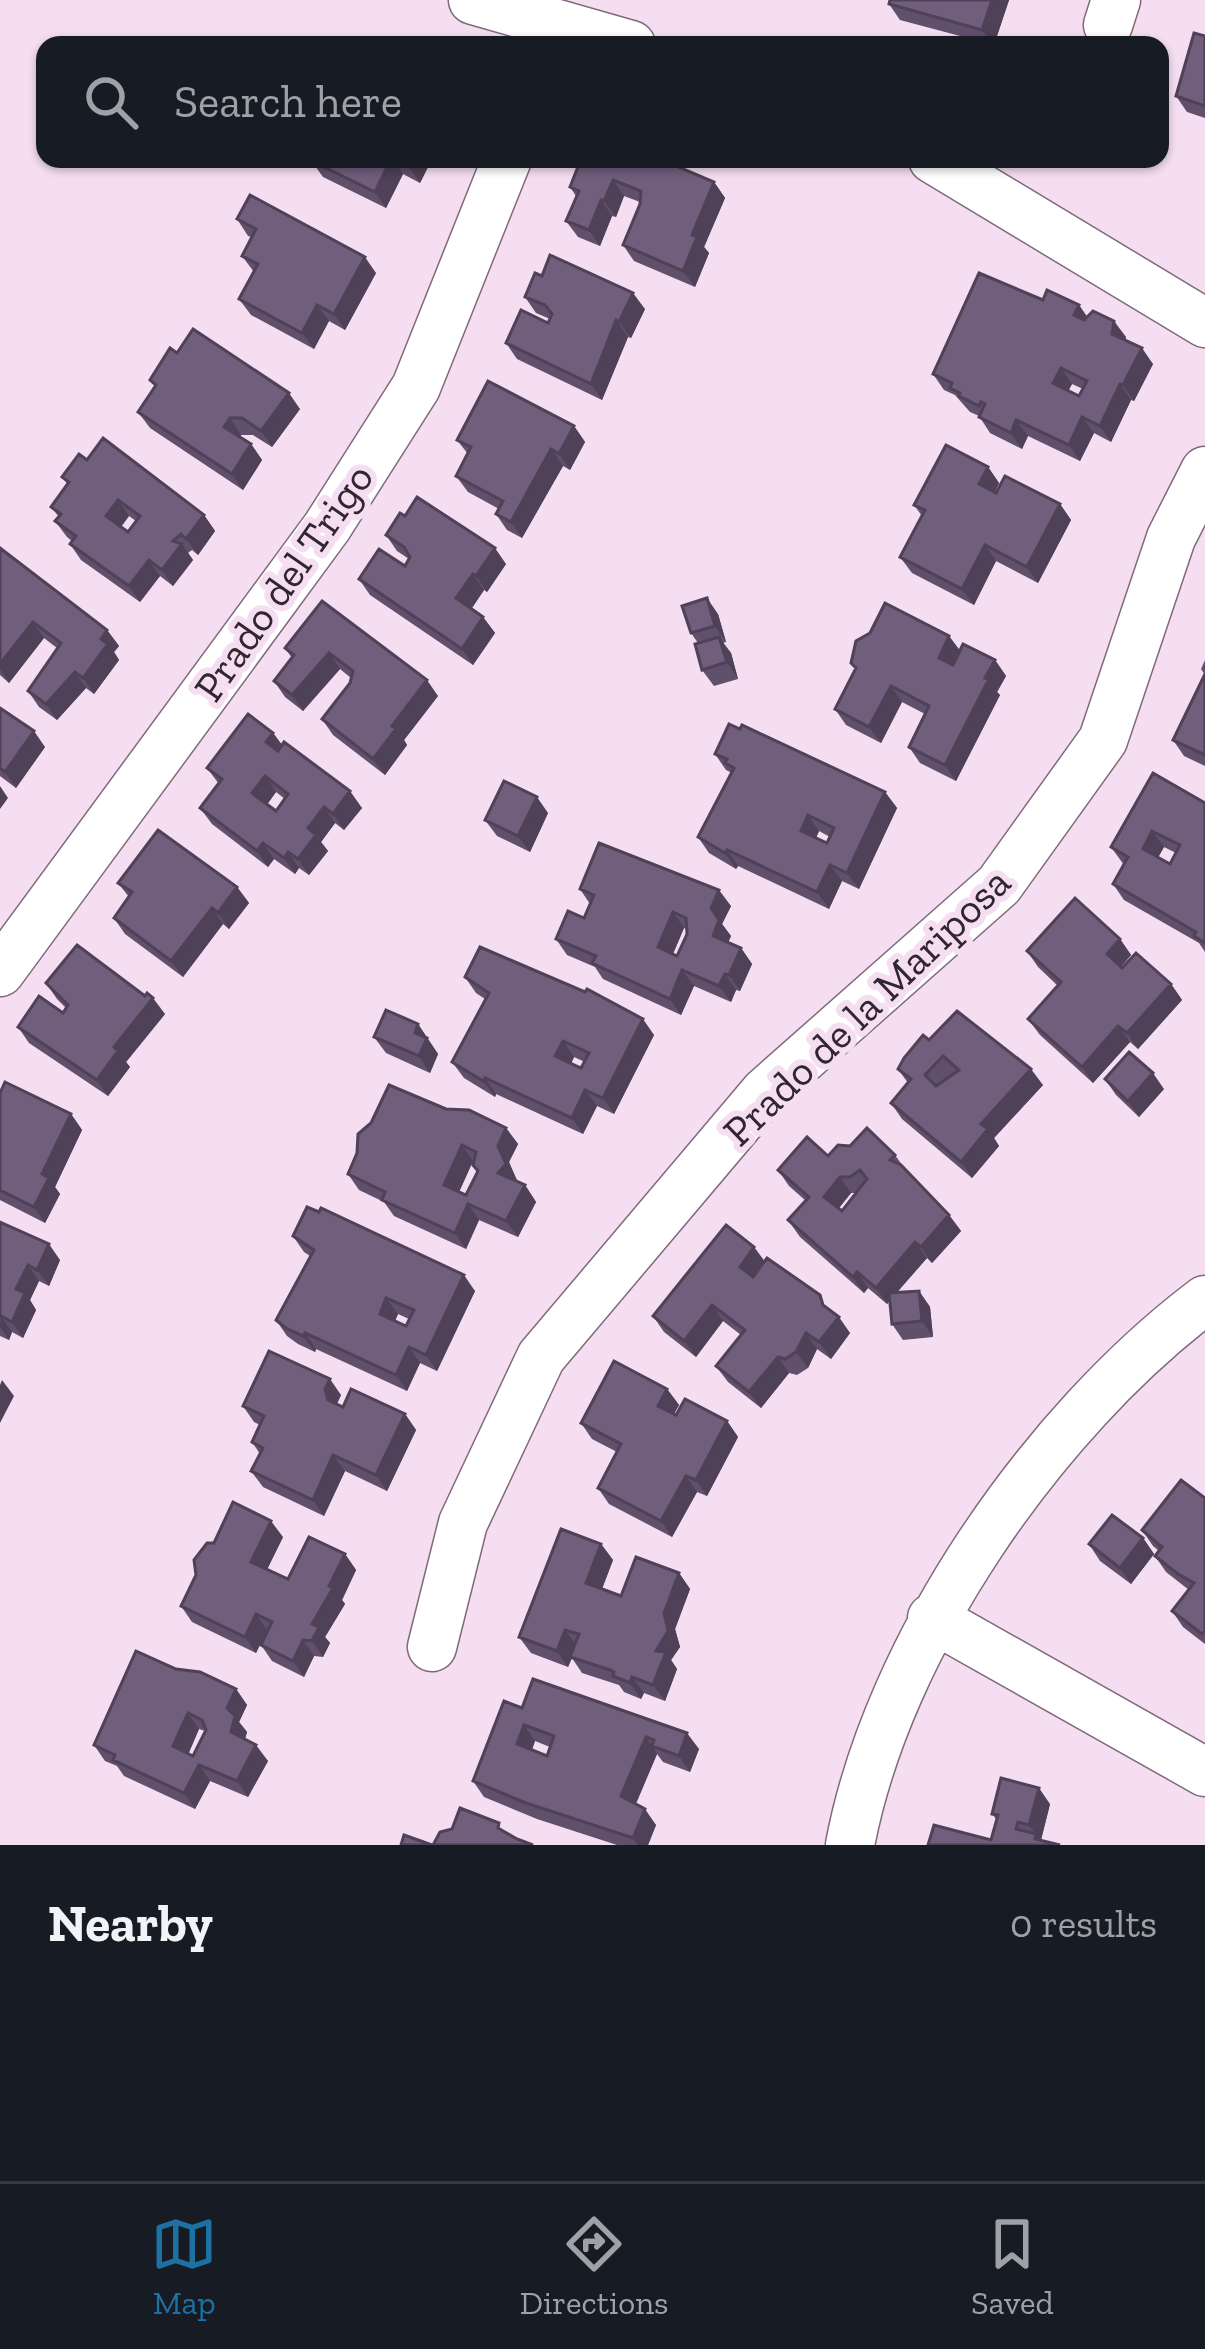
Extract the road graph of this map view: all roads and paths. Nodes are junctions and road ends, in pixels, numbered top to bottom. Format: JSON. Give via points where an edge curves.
{"nodes":[{"id":1,"x":473,"y":0,"type":"edge"},
{"id":2,"x":560,"y":23,"type":"edge"},
{"id":3,"x":602,"y":36,"type":"edge"},
{"id":4,"x":503,"y":168,"type":"edge"},
{"id":5,"x":949,"y":168,"type":"edge"},
{"id":6,"x":1205,"y":323,"type":"edge"},
{"id":7,"x":1205,"y":471,"type":"edge"},
{"id":8,"x":0,"y":972,"type":"edge"},
{"id":9,"x":1205,"y":1300,"type":"edge"},
{"id":10,"x":932,"y":1618,"type":"junction"},
{"id":11,"x":432,"y":1647,"type":"dead end"},
{"id":12,"x":1205,"y":1772,"type":"edge"},
{"id":13,"x":850,"y":1845,"type":"edge"}],
"edges":[{"from":1,"to":2,"type":"street"},
{"from":2,"to":3,"type":"street"},
{"from":4,"to":8,"type":"street","name":"Prado del Trigo","via":[[416,387],[327,527]]},
{"from":5,"to":6,"type":"street"},
{"from":7,"to":11,"type":"street","name":"Prado de la Mariposa","via":[[1171,538],[1103,740],[999,885],[765,1092],[541,1357],[463,1522]]},
{"from":9,"to":10,"type":"street","via":[[1163,1331],[1052,1444]]},
{"from":10,"to":12,"type":"street"},
{"from":10,"to":13,"type":"street","via":[[888,1716]]}]}
